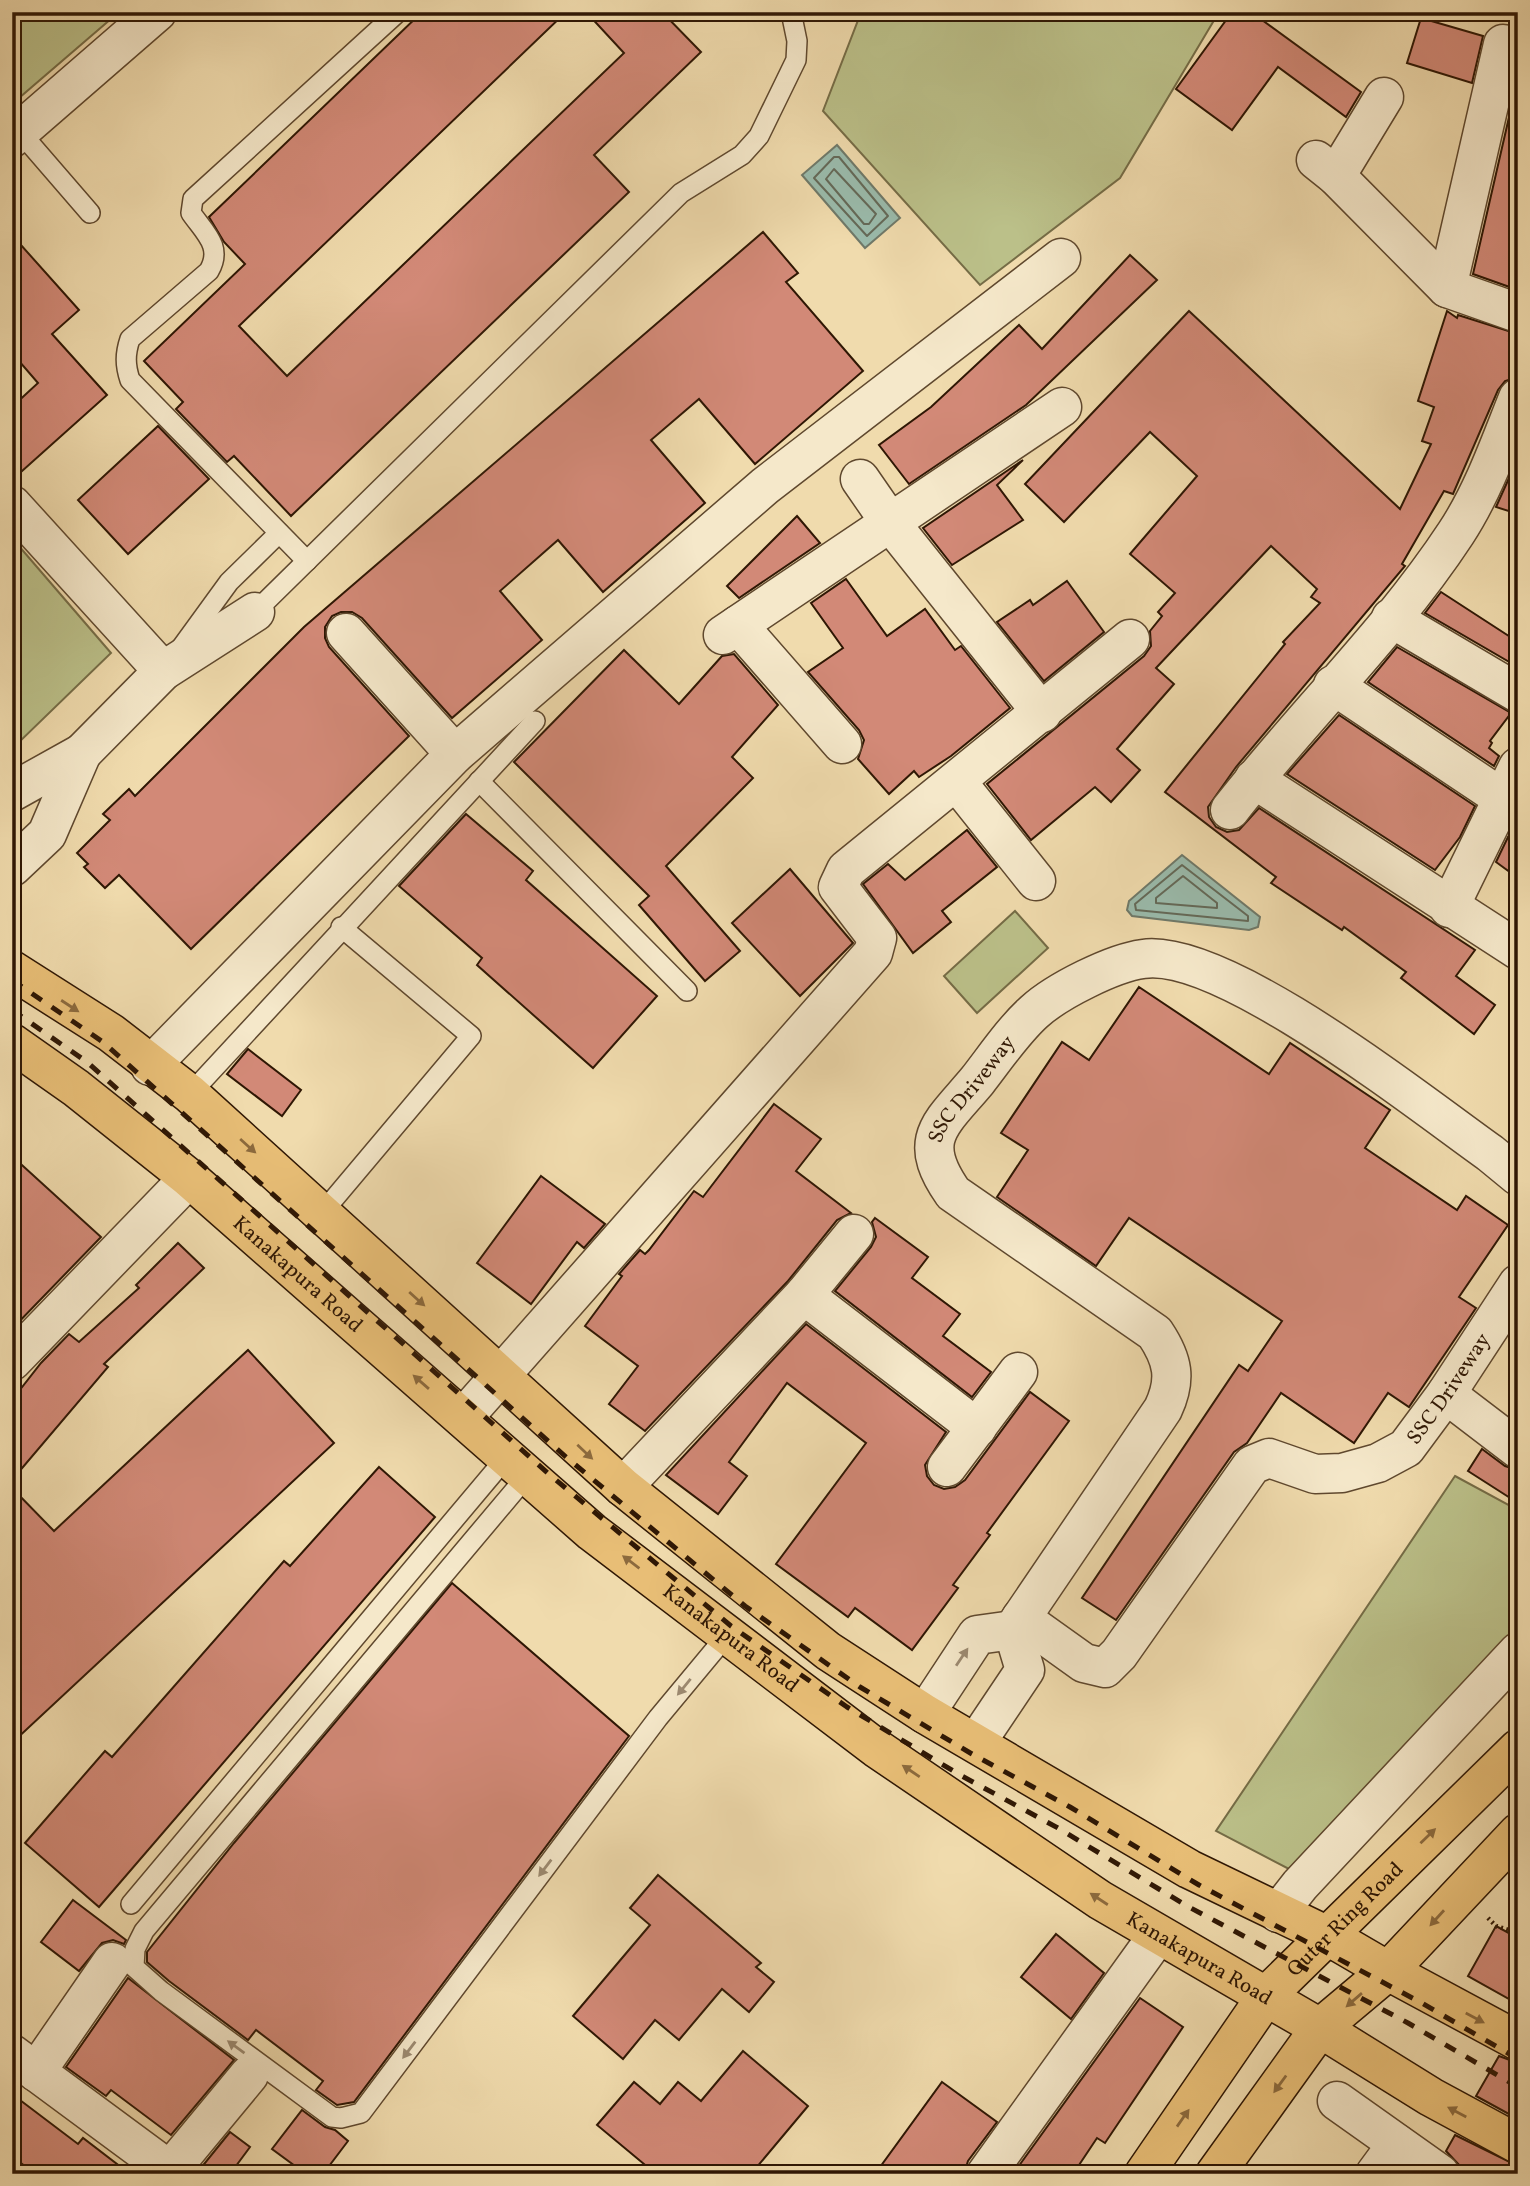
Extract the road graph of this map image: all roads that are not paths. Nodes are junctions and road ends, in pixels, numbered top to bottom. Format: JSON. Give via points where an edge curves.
{"nodes":[{"id":1,"x":157,"y":12,"type":"edge"},
{"id":2,"x":398,"y":12,"type":"edge"},
{"id":3,"x":791,"y":12,"type":"edge"},
{"id":4,"x":1503,"y":44,"type":"dead end"},
{"id":5,"x":1384,"y":97,"type":"dead end"},
{"id":6,"x":16,"y":135,"type":"edge"},
{"id":7,"x":90,"y":214,"type":"dead end"},
{"id":8,"x":1061,"y":258,"type":"dead end"},
{"id":9,"x":1447,"y":288,"type":"junction"},
{"id":10,"x":1518,"y":313,"type":"edge"},
{"id":11,"x":1518,"y":398,"type":"edge"},
{"id":12,"x":1062,"y":407,"type":"dead end"},
{"id":13,"x":860,"y":479,"type":"dead end"},
{"id":14,"x":12,"y":505,"type":"edge"},
{"id":15,"x":889,"y":521,"type":"junction"},
{"id":16,"x":279,"y":533,"type":"junction"},
{"id":17,"x":307,"y":561,"type":"junction"},
{"id":18,"x":255,"y":612,"type":"joint"},
{"id":19,"x":1391,"y":618,"type":"junction"},
{"id":20,"x":346,"y":634,"type":"dead end"},
{"id":21,"x":1130,"y":639,"type":"dead end"},
{"id":22,"x":163,"y":671,"type":"junction"},
{"id":23,"x":1333,"y":685,"type":"junction"},
{"id":24,"x":1518,"y":693,"type":"edge"},
{"id":25,"x":1042,"y":713,"type":"junction"},
{"id":26,"x":535,"y":721,"type":"dead end"},
{"id":27,"x":842,"y":744,"type":"dead end"},
{"id":28,"x":82,"y":753,"type":"junction"},
{"id":29,"x":467,"y":768,"type":"junction"},
{"id":30,"x":1254,"y":779,"type":"junction"},
{"id":31,"x":957,"y":782,"type":"junction"},
{"id":32,"x":1510,"y":783,"type":"edge"},
{"id":33,"x":12,"y":792,"type":"edge"},
{"id":34,"x":1230,"y":810,"type":"dead end"},
{"id":35,"x":12,"y":867,"type":"edge"},
{"id":36,"x":1036,"y":881,"type":"dead end"},
{"id":37,"x":1449,"y":908,"type":"junction"},
{"id":38,"x":341,"y":927,"type":"junction"},
{"id":39,"x":1518,"y":950,"type":"edge"},
{"id":40,"x":12,"y":970,"type":"edge"},
{"id":41,"x":687,"y":991,"type":"dead end"},
{"id":42,"x":12,"y":1043,"type":"edge"},
{"id":43,"x":150,"y":1066,"type":"junction"},
{"id":44,"x":190,"y":1094,"type":"junction"},
{"id":45,"x":1518,"y":1176,"type":"edge"},
{"id":46,"x":189,"y":1178,"type":"junction"},
{"id":47,"x":322,"y":1213,"type":"junction"},
{"id":48,"x":854,"y":1234,"type":"dead end"},
{"id":49,"x":1518,"y":1284,"type":"edge"},
{"id":50,"x":804,"y":1295,"type":"junction"},
{"id":51,"x":12,"y":1361,"type":"edge"},
{"id":52,"x":1018,"y":1372,"type":"dead end"},
{"id":53,"x":500,"y":1374,"type":"junction"},
{"id":54,"x":1446,"y":1394,"type":"junction"},
{"id":55,"x":463,"y":1418,"type":"junction"},
{"id":56,"x":977,"y":1428,"type":"junction"},
{"id":57,"x":1518,"y":1449,"type":"edge"},
{"id":58,"x":947,"y":1467,"type":"dead end"},
{"id":59,"x":516,"y":1468,"type":"junction"},
{"id":60,"x":623,"y":1487,"type":"junction"},
{"id":61,"x":1017,"y":1624,"type":"junction"},
{"id":62,"x":727,"y":1635,"type":"junction"},
{"id":63,"x":1518,"y":1653,"type":"edge"},
{"id":64,"x":925,"y":1714,"type":"junction"},
{"id":65,"x":976,"y":1743,"type":"junction"},
{"id":66,"x":1518,"y":1749,"type":"edge"},
{"id":67,"x":1518,"y":1833,"type":"edge"},
{"id":68,"x":131,"y":1904,"type":"dead end"},
{"id":69,"x":1278,"y":1913,"type":"junction"},
{"id":70,"x":1158,"y":1935,"type":"junction"},
{"id":71,"x":1328,"y":1936,"type":"junction"},
{"id":72,"x":112,"y":1962,"type":"dead end"},
{"id":73,"x":1388,"y":1971,"type":"junction"},
{"id":74,"x":1267,"y":1995,"type":"junction"},
{"id":75,"x":1321,"y":2028,"type":"junction"},
{"id":76,"x":1518,"y":2041,"type":"edge"},
{"id":77,"x":19,"y":2060,"type":"edge"},
{"id":78,"x":249,"y":2076,"type":"dead end"},
{"id":79,"x":1337,"y":2101,"type":"dead end"},
{"id":80,"x":1518,"y":2144,"type":"edge"},
{"id":81,"x":1386,"y":2159,"type":"edge"},
{"id":82,"x":168,"y":2172,"type":"edge"},
{"id":83,"x":986,"y":2174,"type":"edge"},
{"id":84,"x":1144,"y":2174,"type":"edge"},
{"id":85,"x":1214,"y":2174,"type":"edge"},
{"id":86,"x":1440,"y":2174,"type":"edge"}],
"edges":[{"from":1,"to":6,"type":"street"},
{"from":2,"to":16,"type":"lane","via":[[193,199],[191,214],[215,246],[216,259],[209,271],[130,339],[127,350],[130,380]]},
{"from":3,"to":17,"type":"lane","via":[[796,60],[751,148],[681,193]]},
{"from":4,"to":9,"type":"street"},
{"from":5,"to":9,"type":"street","via":[[1326,167]]},
{"from":6,"to":7,"type":"lane"},
{"from":8,"to":29,"type":"street","via":[[765,486]]},
{"from":9,"to":10,"type":"street"},
{"from":11,"to":19,"type":"street","via":[[1457,533]]},
{"from":12,"to":15,"type":"street"},
{"from":13,"to":15,"type":"street"},
{"from":14,"to":22,"type":"street"},
{"from":15,"to":25,"type":"street"},
{"from":15,"to":27,"type":"street","via":[[731,630]]},
{"from":16,"to":17,"type":"lane"},
{"from":16,"to":22,"type":"lane","via":[[229,582]]},
{"from":17,"to":18,"type":"lane"},
{"from":18,"to":22,"type":"street"},
{"from":19,"to":23,"type":"street"},
{"from":19,"to":24,"type":"street"},
{"from":20,"to":29,"type":"street"},
{"from":21,"to":25,"type":"street"},
{"from":22,"to":28,"type":"street"},
{"from":23,"to":30,"type":"street"},
{"from":23,"to":32,"type":"street"},
{"from":25,"to":31,"type":"street"},
{"from":26,"to":29,"type":"lane"},
{"from":28,"to":33,"type":"street"},
{"from":28,"to":35,"type":"street","via":[[47,834]]},
{"from":29,"to":38,"type":"lane"},
{"from":29,"to":41,"type":"lane"},
{"from":29,"to":43,"type":"street"},
{"from":30,"to":34,"type":"street"},
{"from":30,"to":37,"type":"street"},
{"from":31,"to":36,"type":"street"},
{"from":31,"to":53,"type":"street","via":[[840,879],[843,895],[877,938],[873,953]]},
{"from":32,"to":37,"type":"street"},
{"from":37,"to":39,"type":"street"},
{"from":38,"to":44,"type":"lane"},
{"from":38,"to":47,"type":"lane","via":[[471,1036]]},
{"from":40,"to":43,"type":"main road","one_way":true,"via":[[111,1033]]},
{"from":42,"to":46,"type":"main road","name":"Kanakapura Road"},
{"from":43,"to":44,"type":"main road"},
{"from":44,"to":47,"type":"main road","one_way":true},
{"from":45,"to":61,"type":"street","name":"SSC Driveway","via":[[1268,999],[1172,960],[1144,958],[1108,970],[1035,1012],[946,1117],[932,1144],[936,1170],[953,1193],[1155,1333],[1173,1372],[1163,1409]]},
{"from":46,"to":51,"type":"street"},
{"from":55,"to":46,"type":"main road","name":"Kanakapura Road","one_way":true},
{"from":47,"to":53,"type":"main road","one_way":true},
{"from":48,"to":50,"type":"street"},
{"from":49,"to":54,"type":"street","name":"SSC Driveway"},
{"from":50,"to":56,"type":"street"},
{"from":50,"to":60,"type":"street"},
{"from":52,"to":56,"type":"street"},
{"from":53,"to":55,"type":"street"},
{"from":53,"to":60,"type":"main road","one_way":true},
{"from":54,"to":57,"type":"street"},
{"from":54,"to":61,"type":"street","name":"SSC Driveway","via":[[1406,1448],[1378,1463],[1342,1473],[1315,1474],[1269,1458],[1252,1465],[1105,1668],[1084,1663]]},
{"from":55,"to":59,"type":"main road","name":"Kanakapura Road"},
{"from":56,"to":58,"type":"street"},
{"from":62,"to":59,"type":"main road","name":"Kanakapura Road","one_way":true},
{"from":62,"to":59,"type":"lane","one_way":true,"via":[[658,1718],[361,2113],[332,2116],[161,1992],[134,1967],[135,1949],[144,1931]]},
{"from":59,"to":68,"type":"lane"},
{"from":60,"to":64,"type":"main road","via":[[828,1651]]},
{"from":64,"to":61,"type":"street","one_way":true,"via":[[977,1635]]},
{"from":61,"to":65,"type":"street","via":[[1025,1670]]},
{"from":70,"to":62,"type":"main road","name":"Kanakapura Road","one_way":true,"via":[[876,1748]]},
{"from":63,"to":69,"type":"street"},
{"from":64,"to":65,"type":"main road"},
{"from":65,"to":69,"type":"main road","via":[[1189,1869]]},
{"from":71,"to":66,"type":"main road","name":"Outer Ring Road","one_way":true},
{"from":67,"to":73,"type":"main road","one_way":true},
{"from":69,"to":71,"type":"main road"},
{"from":70,"to":74,"type":"main road","name":"Kanakapura Road"},
{"from":70,"to":83,"type":"street"},
{"from":71,"to":73,"type":"main road"},
{"from":71,"to":74,"type":"main road","name":"Outer Ring Road"},
{"from":72,"to":77,"type":"street"},
{"from":73,"to":75,"type":"main road","one_way":true},
{"from":73,"to":76,"type":"main road","one_way":true},
{"from":74,"to":75,"type":"main road","name":"Kanakapura Road"},
{"from":84,"to":74,"type":"main road","name":"Outer Ring Road","one_way":true},
{"from":80,"to":75,"type":"main road","name":"Kanakapura Road","one_way":true,"via":[[1431,2097]]},
{"from":75,"to":85,"type":"main road","one_way":true},
{"from":77,"to":82,"type":"street"},
{"from":78,"to":82,"type":"street"},
{"from":79,"to":81,"type":"street"},
{"from":81,"to":86,"type":"street"}]}
